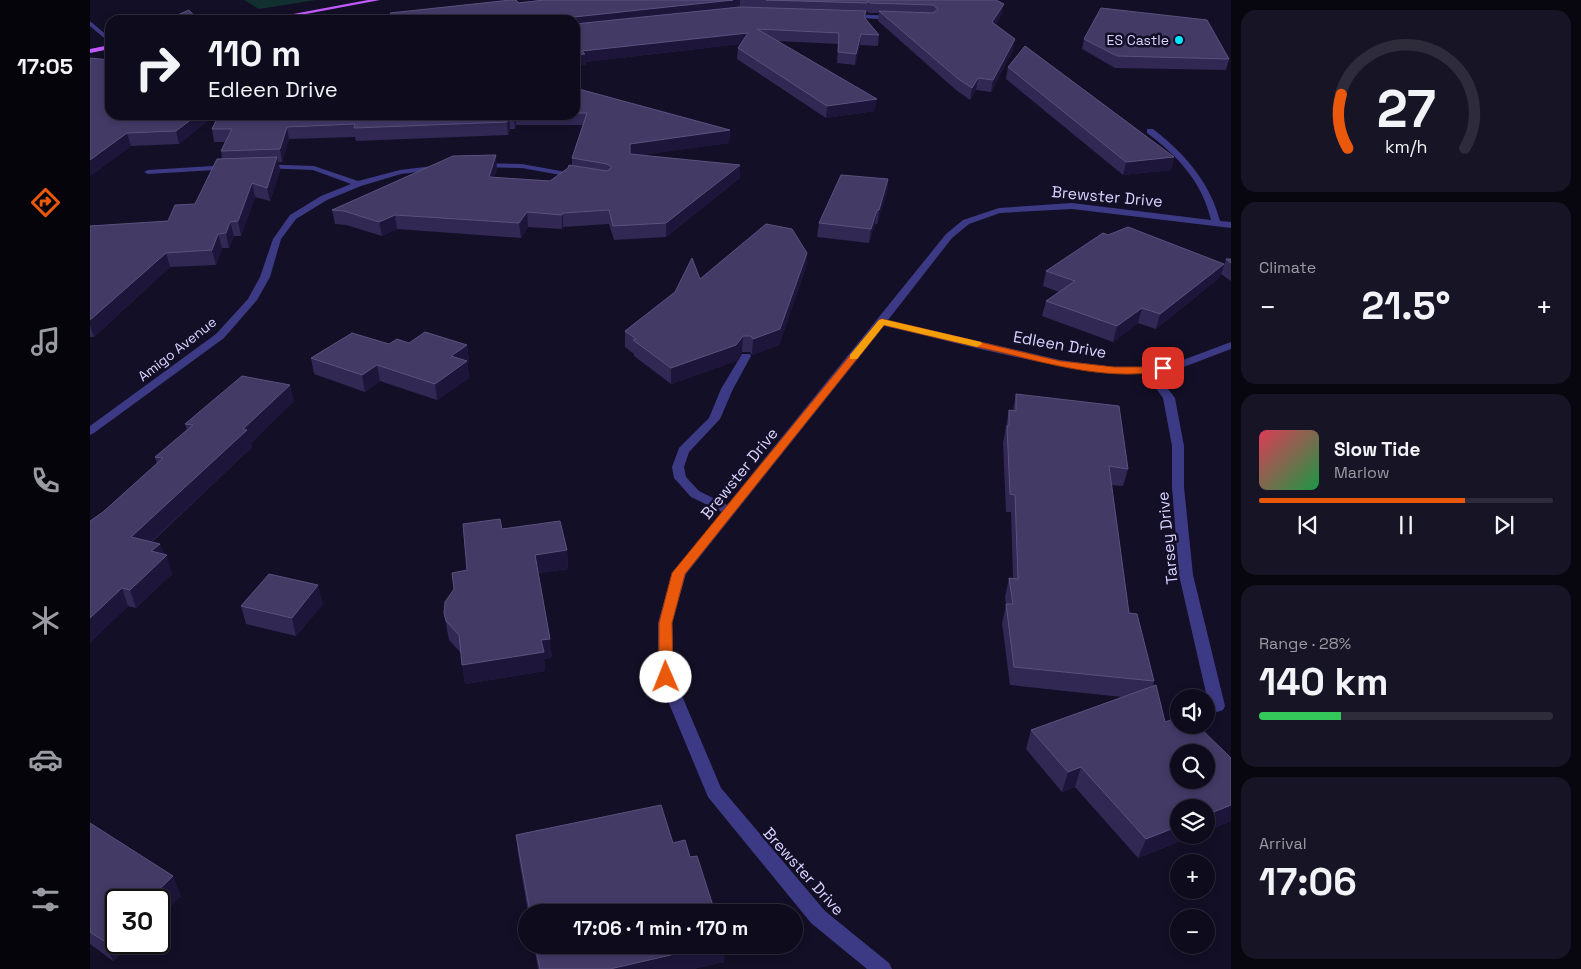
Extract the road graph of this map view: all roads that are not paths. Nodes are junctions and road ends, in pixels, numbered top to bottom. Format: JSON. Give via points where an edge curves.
{"nodes":[{"id":1,"x":377,"y":0,"type":"edge"},
{"id":2,"x":292,"y":15,"type":"edge"},
{"id":3,"x":846,"y":16,"type":"edge"},
{"id":4,"x":903,"y":18,"type":"edge"},
{"id":5,"x":92,"y":26,"type":"edge"},
{"id":6,"x":105,"y":38,"type":"edge"},
{"id":7,"x":105,"y":48,"type":"edge"},
{"id":8,"x":90,"y":51,"type":"edge"},
{"id":9,"x":1150,"y":131,"type":"dead end"},
{"id":10,"x":468,"y":165,"type":"edge"},
{"id":11,"x":250,"y":166,"type":"edge"},
{"id":12,"x":452,"y":166,"type":"edge"},
{"id":13,"x":240,"y":167,"type":"edge"},
{"id":14,"x":148,"y":172,"type":"dead end"},
{"id":15,"x":588,"y":177,"type":"edge"},
{"id":16,"x":358,"y":184,"type":"junction"},
{"id":17,"x":1216,"y":223,"type":"junction"},
{"id":18,"x":1231,"y":225,"type":"edge"},
{"id":19,"x":882,"y":322,"type":"junction"},
{"id":20,"x":1231,"y":346,"type":"edge"},
{"id":21,"x":746,"y":356,"type":"edge"},
{"id":22,"x":1148,"y":370,"type":"junction"},
{"id":23,"x":90,"y":431,"type":"edge"},
{"id":24,"x":730,"y":511,"type":"junction"},
{"id":25,"x":1217,"y":706,"type":"dead end"},
{"id":26,"x":882,"y":969,"type":"edge"}],
"edges":[{"from":1,"to":2,"type":"main road"},
{"from":3,"to":4,"type":"street"},
{"from":5,"to":6,"type":"street"},
{"from":7,"to":8,"type":"main road"},
{"from":9,"to":17,"type":"street","via":[[1169,144],[1188,164],[1213,207]]},
{"from":10,"to":15,"type":"street","via":[[522,166]]},
{"from":11,"to":16,"type":"street","via":[[314,168]]},
{"from":12,"to":16,"type":"street","name":"Amigo Avenue","via":[[400,172]]},
{"from":13,"to":14,"type":"street"},
{"from":16,"to":23,"type":"street","name":"Amigo Avenue","via":[[324,198],[293,217],[277,239],[265,276],[252,300],[220,336]]},
{"from":17,"to":18,"type":"street","name":"Brewster Drive"},
{"from":17,"to":19,"type":"street","name":"Brewster Drive","via":[[1072,206],[999,211],[966,222],[949,236]]},
{"from":19,"to":22,"type":"street","name":"Edleen Drive","via":[[1060,364]]},
{"from":19,"to":24,"type":"street","name":"Brewster Drive"},
{"from":20,"to":22,"type":"street","name":"Edleen Drive","via":[[1177,366]]},
{"from":21,"to":24,"type":"street","via":[[714,418],[683,451],[678,467],[680,478],[695,494]]},
{"from":22,"to":25,"type":"street","name":"Tarsey Drive","via":[[1169,398],[1178,446],[1178,487],[1186,575]]},
{"from":24,"to":26,"type":"street","name":"Brewster Drive","via":[[678,573],[666,623],[666,677],[714,792],[818,917]]}]}
